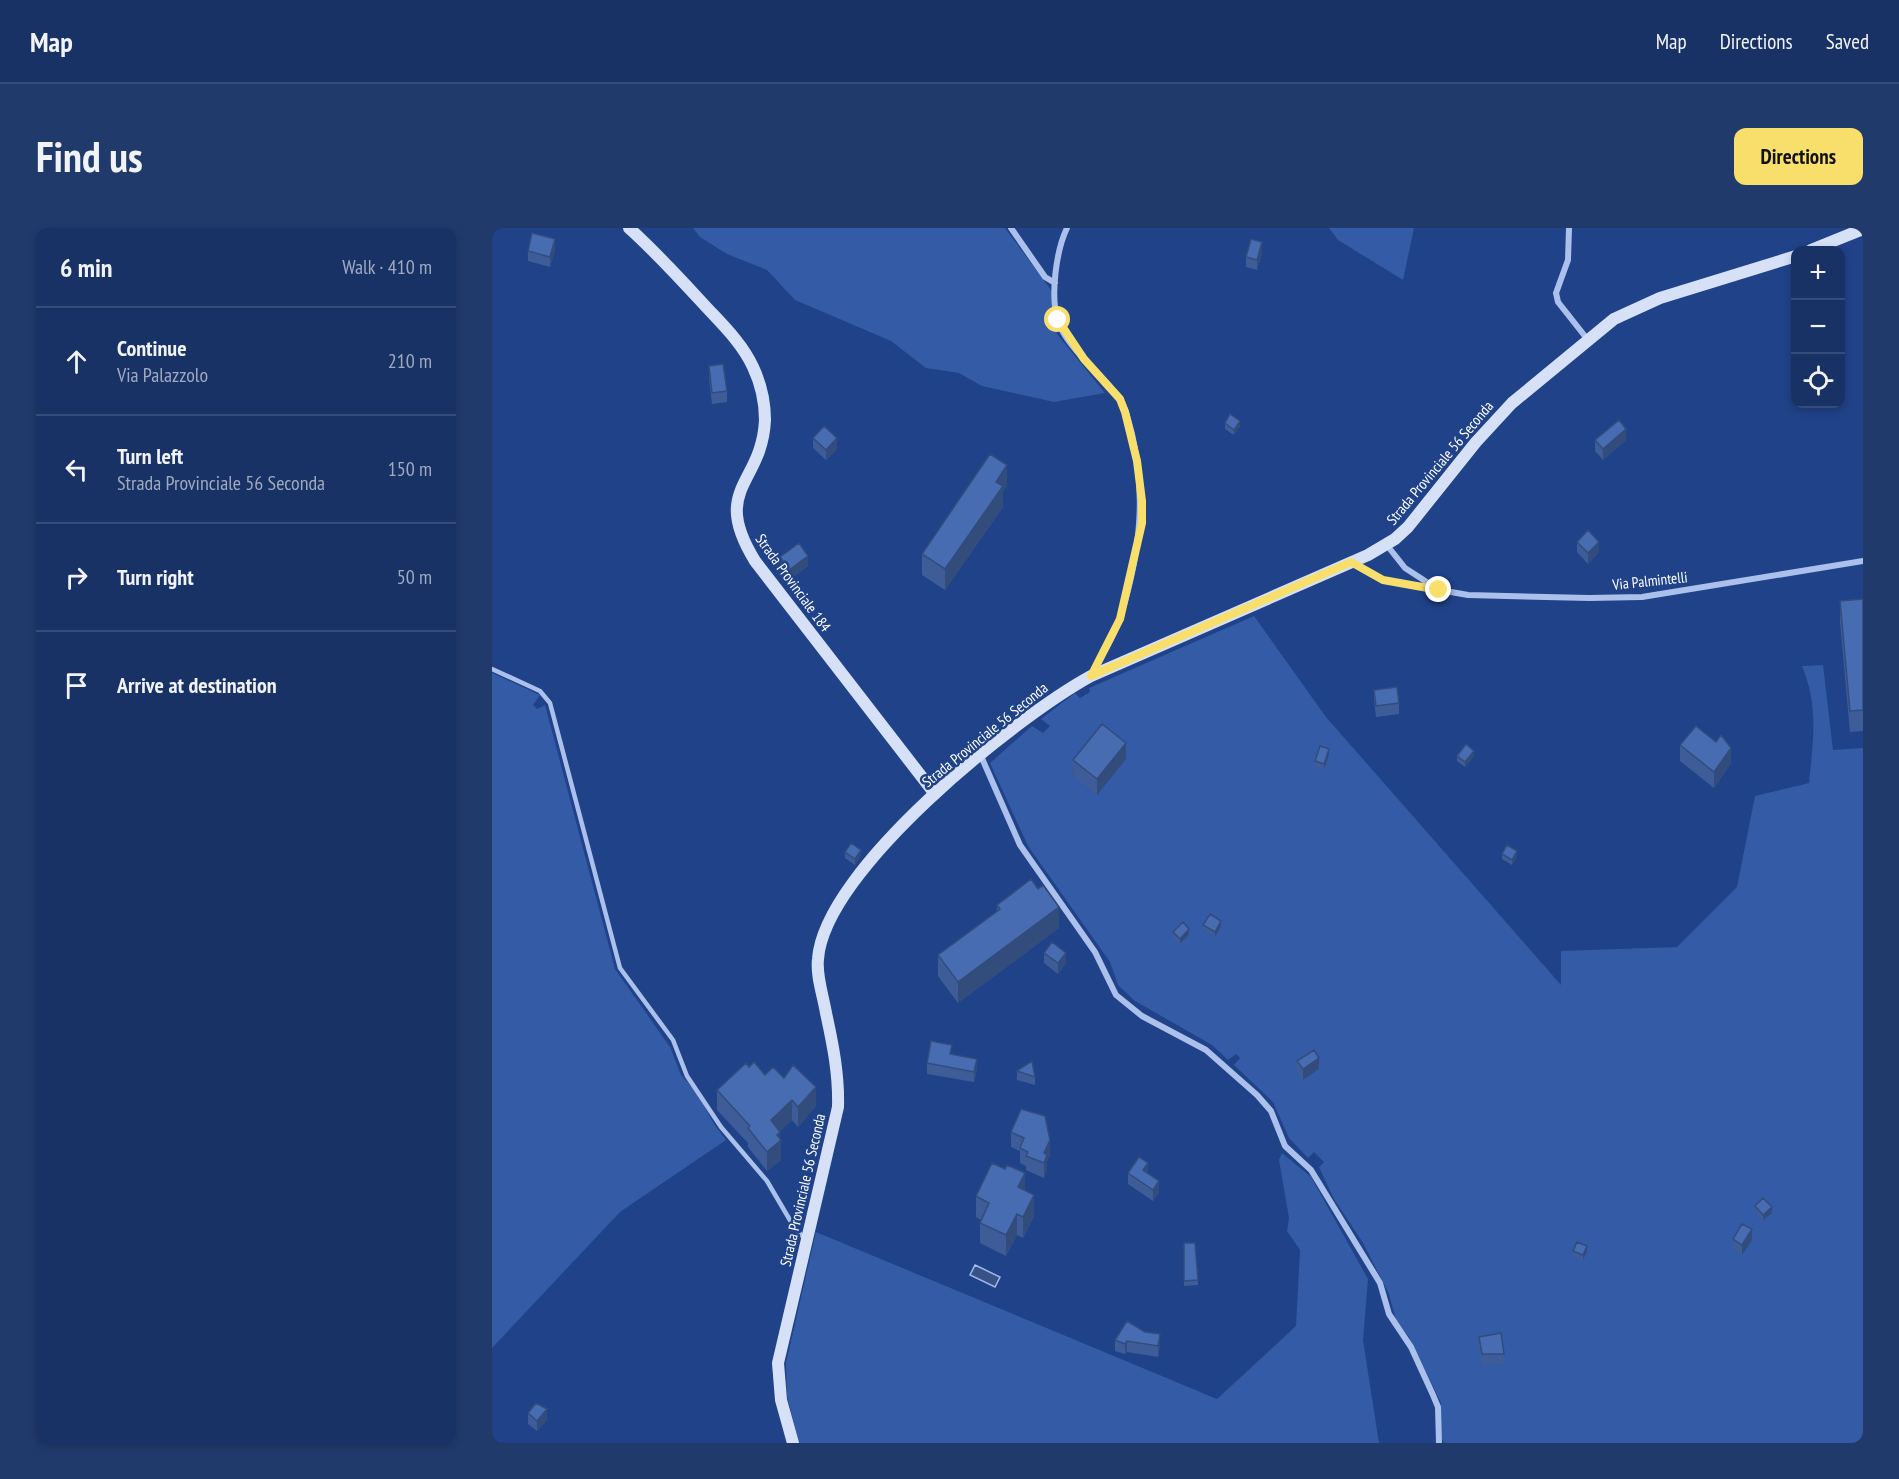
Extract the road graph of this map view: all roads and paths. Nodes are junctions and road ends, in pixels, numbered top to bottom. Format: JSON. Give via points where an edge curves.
{"nodes":[{"id":1,"x":629,"y":228,"type":"edge"},
{"id":2,"x":1011,"y":228,"type":"edge"},
{"id":3,"x":1067,"y":228,"type":"edge"},
{"id":4,"x":1569,"y":228,"type":"edge"},
{"id":5,"x":1863,"y":228,"type":"edge"},
{"id":6,"x":1820,"y":246,"type":"edge"},
{"id":7,"x":1791,"y":258,"type":"edge"},
{"id":8,"x":1055,"y":283,"type":"junction"},
{"id":9,"x":1588,"y":340,"type":"junction"},
{"id":10,"x":1386,"y":544,"type":"junction"},
{"id":11,"x":1863,"y":561,"type":"edge"},
{"id":12,"x":1351,"y":562,"type":"junction"},
{"id":13,"x":1439,"y":590,"type":"junction"},
{"id":14,"x":492,"y":669,"type":"edge"},
{"id":15,"x":1091,"y":676,"type":"junction"},
{"id":16,"x":981,"y":756,"type":"junction"},
{"id":17,"x":935,"y":794,"type":"junction"},
{"id":18,"x":806,"y":1240,"type":"junction"},
{"id":19,"x":793,"y":1443,"type":"edge"},
{"id":20,"x":1438,"y":1443,"type":"edge"}],
"edges":[{"from":1,"to":17,"type":"street","name":"Strada Provinciale 184","via":[[730,334],[753,366],[764,400],[764,435],[738,493],[738,527],[744,543]]},
{"from":2,"to":8,"type":"street","via":[[1045,277]]},
{"from":3,"to":8,"type":"street","via":[[1059,244]]},
{"from":4,"to":9,"type":"street","via":[[1568,260],[1556,293],[1558,302]]},
{"from":5,"to":6,"type":"street"},
{"from":7,"to":9,"type":"street","name":"Strada Provinciale 56 Seconda","via":[[1629,310]]},
{"from":8,"to":15,"type":"street","via":[[1058,320],[1066,336],[1120,399],[1137,461],[1142,501],[1142,523],[1120,619]]},
{"from":9,"to":10,"type":"street","name":"Strada Provinciale 56 Seconda","via":[[1492,423],[1420,514]]},
{"from":10,"to":12,"type":"street","name":"Strada Provinciale 56 Seconda"},
{"from":10,"to":13,"type":"street","via":[[1405,568]]},
{"from":11,"to":13,"type":"street","name":"Via Palmintelli","via":[[1642,597],[1468,595]]},
{"from":12,"to":13,"type":"street","name":"Via Palmintelli","via":[[1383,580]]},
{"from":12,"to":15,"type":"street","name":"Strada Provinciale 56 Seconda"},
{"from":14,"to":18,"type":"lane","via":[[540,691],[550,704],[620,968],[673,1040],[687,1076],[721,1127],[767,1181]]},
{"from":15,"to":16,"type":"street","name":"Strada Provinciale 56 Seconda","via":[[1059,693]]},
{"from":16,"to":17,"type":"street","name":"Strada Provinciale 56 Seconda"},
{"from":16,"to":20,"type":"street","via":[[1020,845],[1095,952],[1116,995],[1142,1016],[1206,1050],[1257,1095],[1271,1111],[1285,1146],[1311,1170],[1380,1283],[1389,1314],[1411,1347],[1438,1407]]},
{"from":17,"to":18,"type":"street","name":"Strada Provinciale 56 Seconda","via":[[873,854],[839,902],[822,937],[819,976],[837,1064],[838,1107]]},
{"from":18,"to":19,"type":"street","name":"Strada Provinciale 56 Seconda","via":[[778,1363],[781,1400]]}]}
